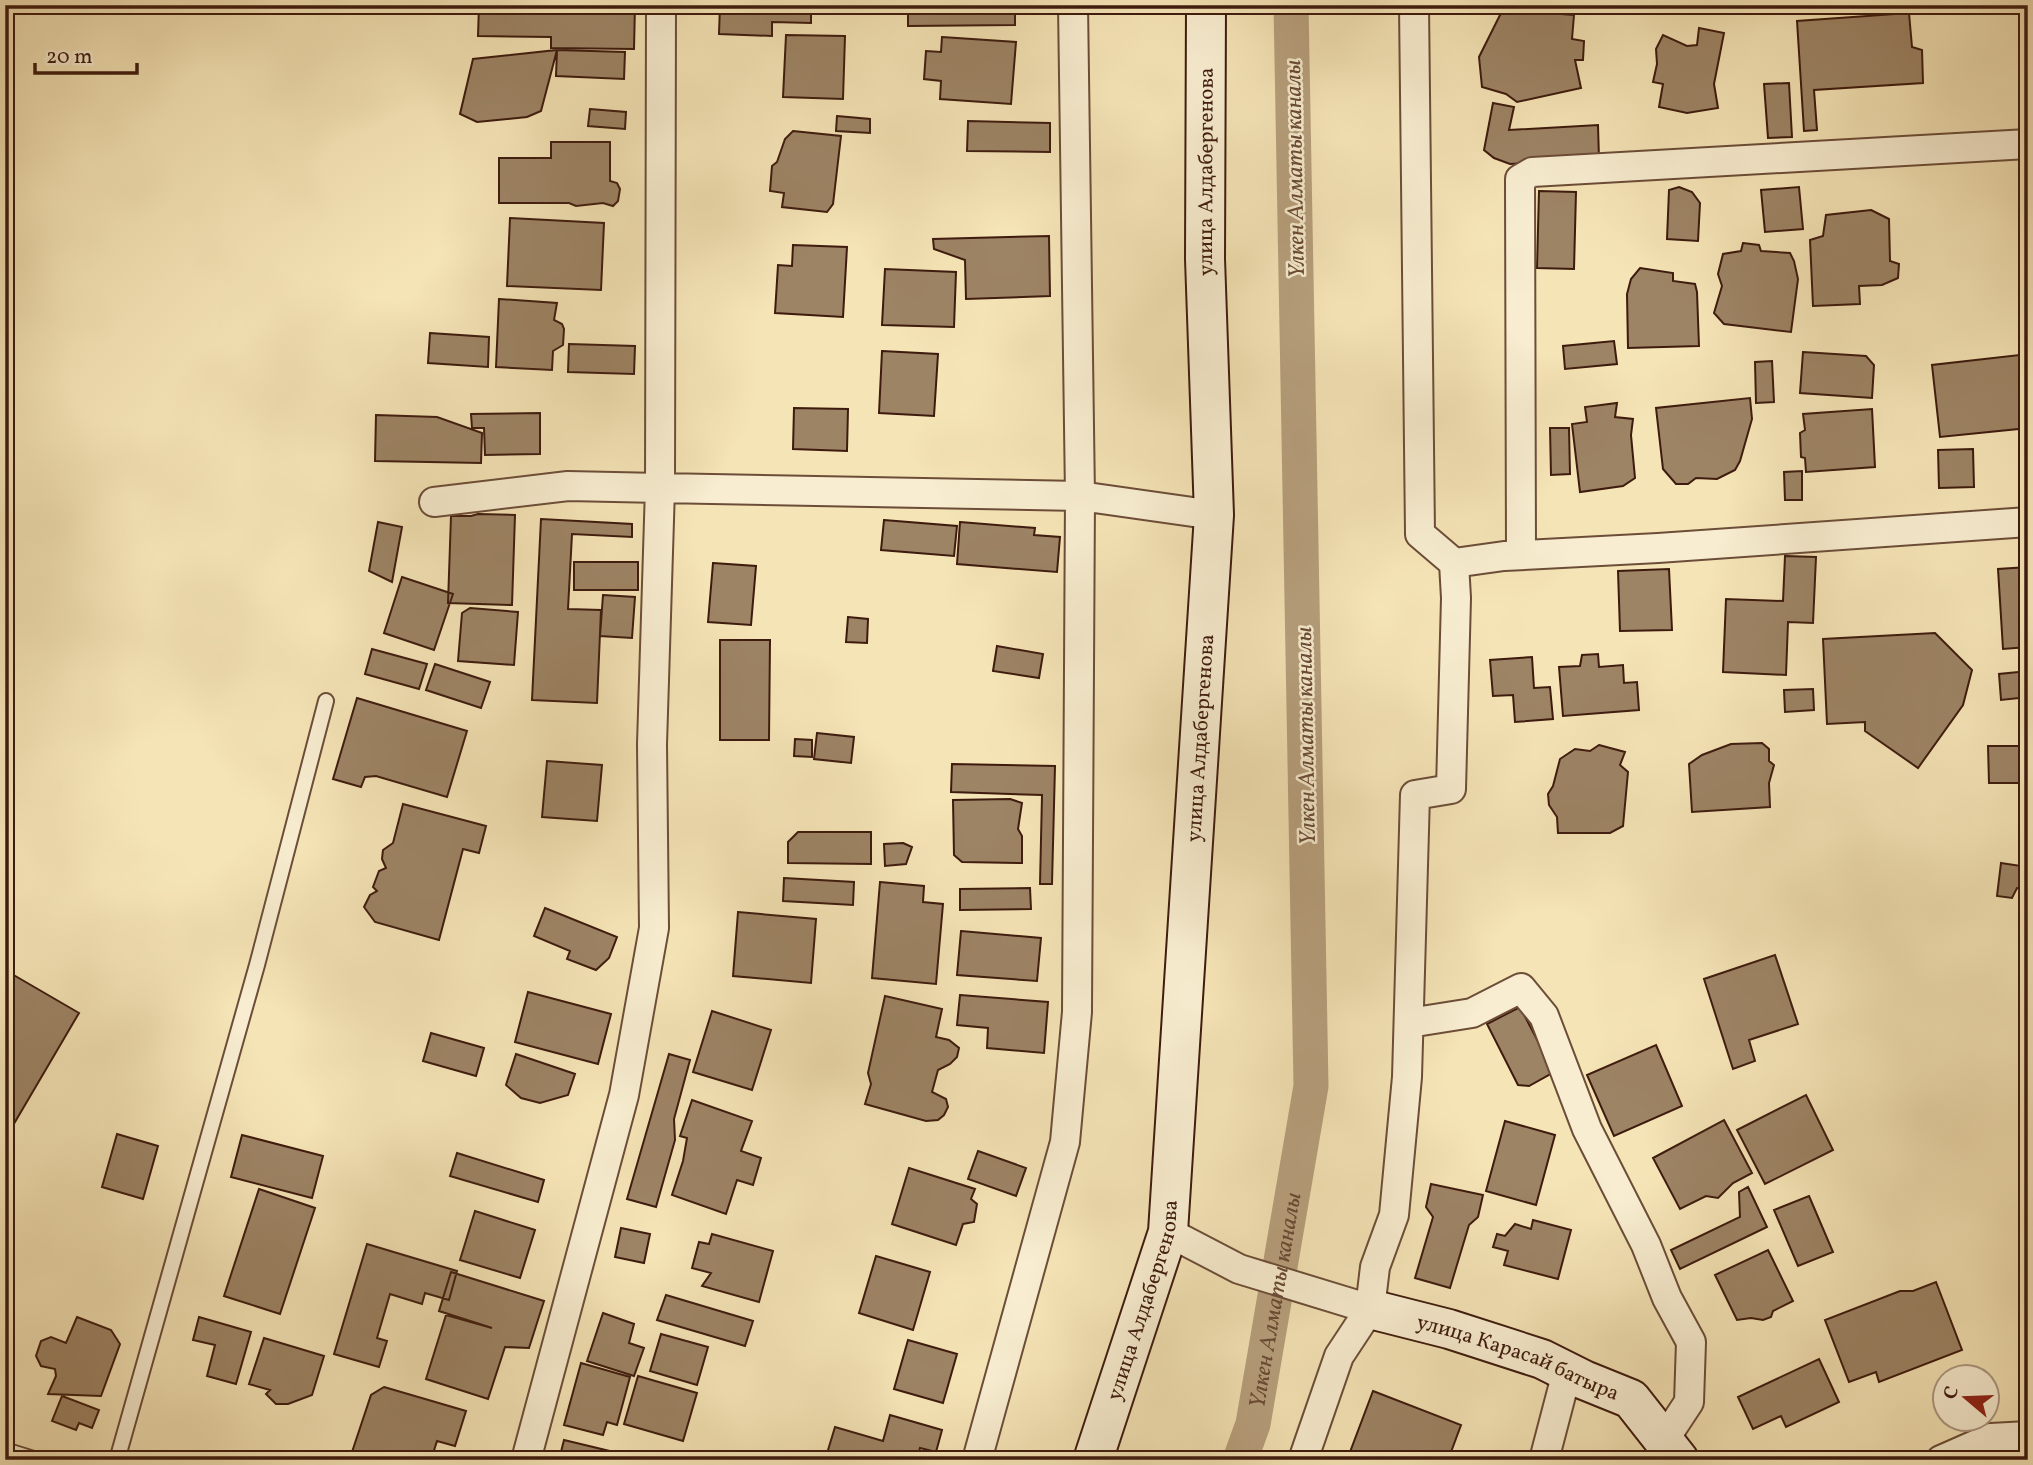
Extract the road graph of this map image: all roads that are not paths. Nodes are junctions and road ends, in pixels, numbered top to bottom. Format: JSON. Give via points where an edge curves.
{"nodes":[{"id":1,"x":661,"y":5,"type":"edge"},
{"id":2,"x":1073,"y":5,"type":"edge"},
{"id":3,"x":1206,"y":5,"type":"edge"},
{"id":4,"x":1414,"y":5,"type":"edge"},
{"id":5,"x":2028,"y":144,"type":"edge"},
{"id":6,"x":660,"y":488,"type":"junction"},
{"id":7,"x":1080,"y":496,"type":"junction"},
{"id":8,"x":434,"y":502,"type":"dead end"},
{"id":9,"x":1214,"y":515,"type":"junction"},
{"id":10,"x":2028,"y":522,"type":"edge"},
{"id":11,"x":1521,"y":555,"type":"junction"},
{"id":12,"x":1454,"y":563,"type":"junction"},
{"id":13,"x":326,"y":701,"type":"dead end"},
{"id":14,"x":1409,"y":1023,"type":"junction"},
{"id":15,"x":1168,"y":1232,"type":"junction"},
{"id":16,"x":1370,"y":1309,"type":"junction"},
{"id":17,"x":1567,"y":1372,"type":"junction"},
{"id":18,"x":2028,"y":1436,"type":"edge"},
{"id":19,"x":5,"y":1450,"type":"edge"},
{"id":20,"x":1671,"y":1450,"type":"edge"},
{"id":21,"x":37,"y":1460,"type":"edge"},
{"id":22,"x":117,"y":1460,"type":"edge"},
{"id":23,"x":526,"y":1460,"type":"edge"},
{"id":24,"x":978,"y":1460,"type":"edge"},
{"id":25,"x":1093,"y":1460,"type":"edge"},
{"id":26,"x":1303,"y":1460,"type":"edge"},
{"id":27,"x":1544,"y":1460,"type":"edge"},
{"id":28,"x":1941,"y":1460,"type":"edge"}],
"edges":[{"from":1,"to":6,"type":"street"},
{"from":2,"to":7,"type":"street"},
{"from":3,"to":9,"type":"main road","name":"улица Алдабергенова","via":[[1205,259]]},
{"from":4,"to":12,"type":"street","via":[[1420,534]]},
{"from":5,"to":11,"type":"street","via":[[1532,172],[1520,178]]},
{"from":6,"to":7,"type":"street"},
{"from":6,"to":8,"type":"street","via":[[568,486]]},
{"from":6,"to":23,"type":"street","via":[[652,744],[654,928],[624,1095]]},
{"from":7,"to":9,"type":"street"},
{"from":7,"to":24,"type":"street","via":[[1077,1012],[1065,1142]]},
{"from":9,"to":15,"type":"main road","name":"улица Алдабергенова"},
{"from":10,"to":11,"type":"street"},
{"from":11,"to":12,"type":"street"},
{"from":12,"to":14,"type":"street","via":[[1451,789],[1415,795]]},
{"from":13,"to":22,"type":"lane","via":[[257,965]]},
{"from":14,"to":16,"type":"street","via":[[1394,1216],[1375,1267]]},
{"from":14,"to":20,"type":"street","via":[[1472,1013],[1521,988],[1544,1016],[1587,1129],[1690,1342],[1689,1402]]},
{"from":15,"to":16,"type":"street","via":[[1239,1269]]},
{"from":15,"to":25,"type":"main road","name":"улица Алдабергенова"},
{"from":16,"to":17,"type":"main road","name":"улица Карасай батыра","via":[[1542,1359]]},
{"from":16,"to":26,"type":"street","via":[[1339,1356]]},
{"from":17,"to":20,"type":"main road","name":"улица Карасай батыра","via":[[1631,1399]]},
{"from":17,"to":27,"type":"street"},
{"from":18,"to":28,"type":"street","via":[[1991,1438]]},
{"from":19,"to":21,"type":"lane"}]}
